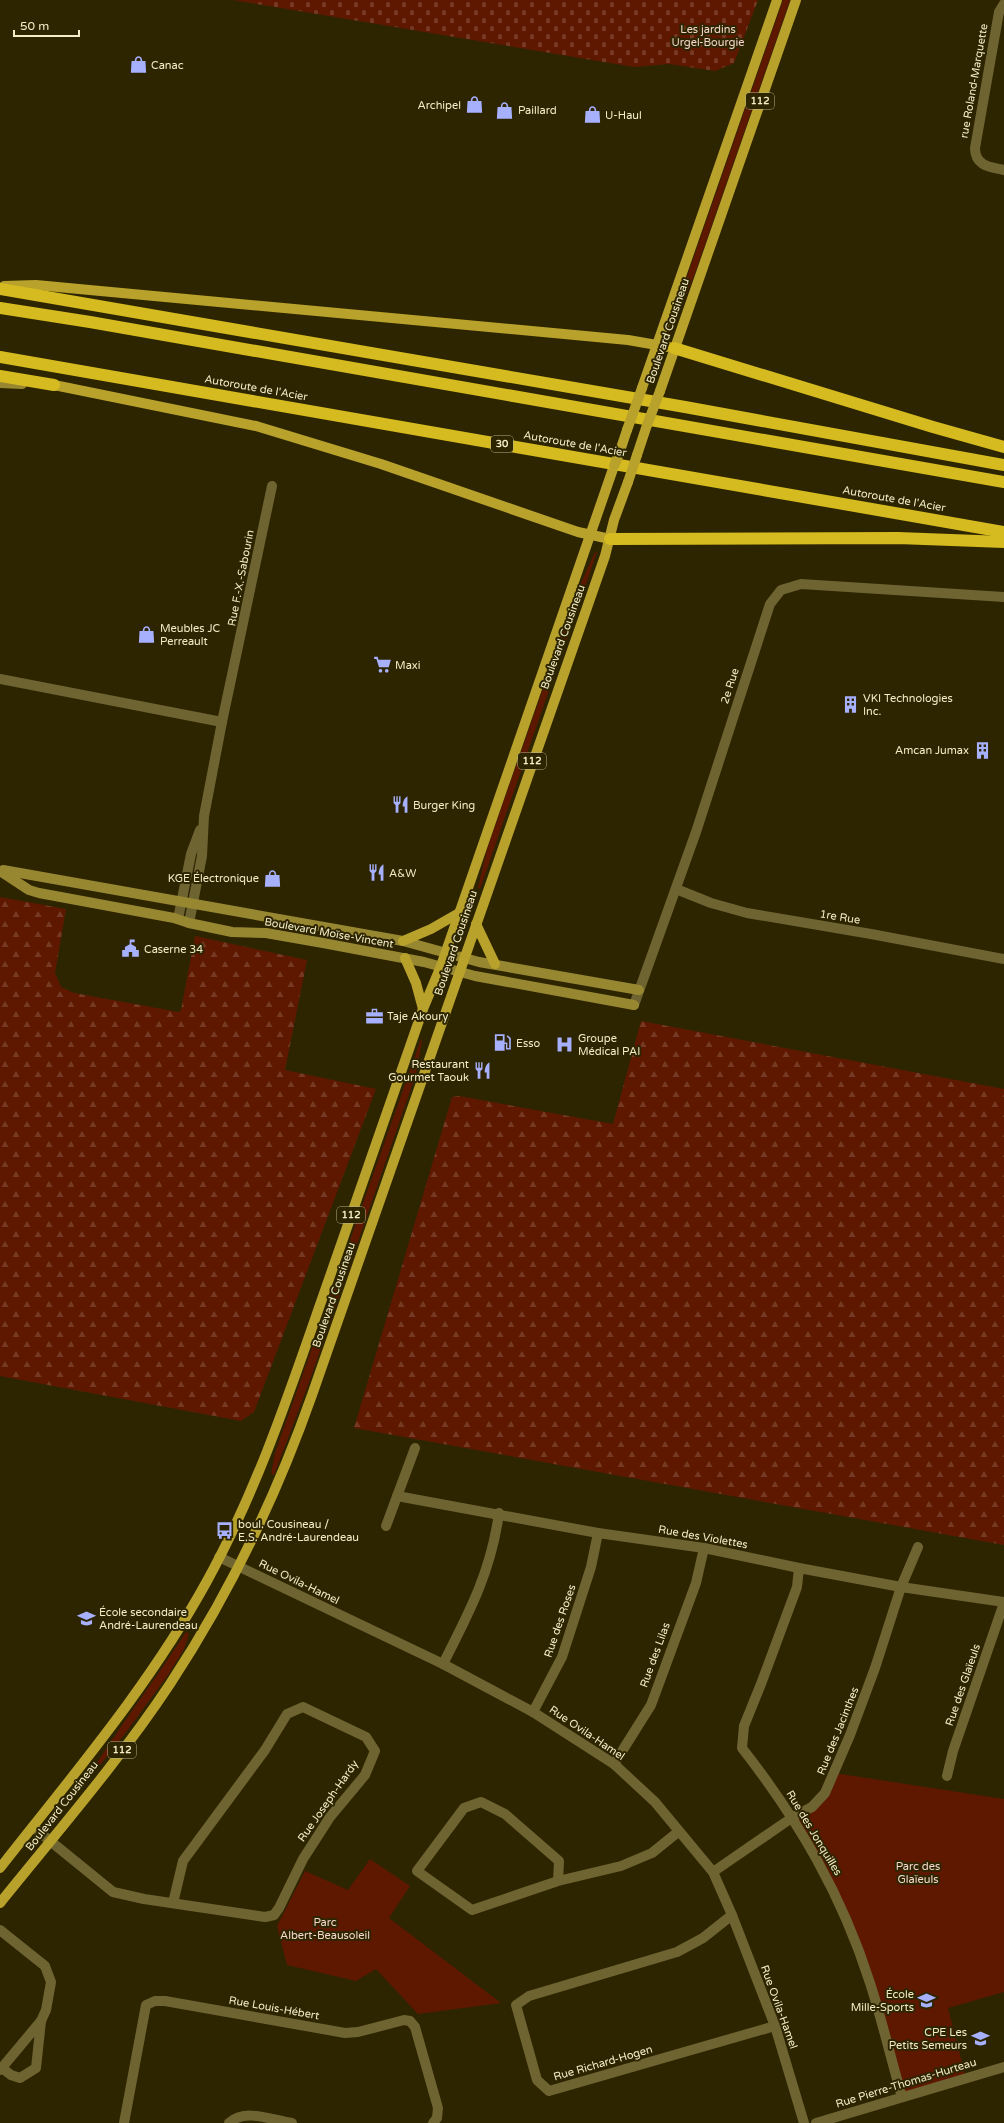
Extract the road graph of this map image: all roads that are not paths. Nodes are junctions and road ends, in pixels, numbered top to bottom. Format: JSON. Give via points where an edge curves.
{"nodes":[{"id":1,"x":777,"y":0,"type":"edge"},
{"id":2,"x":796,"y":0,"type":"edge"},
{"id":3,"x":1004,"y":4,"type":"edge"},
{"id":4,"x":1004,"y":170,"type":"edge"},
{"id":5,"x":0,"y":288,"type":"edge"},
{"id":6,"x":0,"y":308,"type":"edge"},
{"id":7,"x":657,"y":344,"type":"junction"},
{"id":8,"x":674,"y":348,"type":"junction"},
{"id":9,"x":0,"y":358,"type":"edge"},
{"id":10,"x":0,"y":376,"type":"edge"},
{"id":11,"x":0,"y":383,"type":"edge"},
{"id":12,"x":54,"y":385,"type":"junction"},
{"id":13,"x":1004,"y":446,"type":"edge"},
{"id":14,"x":1004,"y":465,"type":"edge"},
{"id":15,"x":1004,"y":482,"type":"edge"},
{"id":16,"x":272,"y":486,"type":"dead end"},
{"id":17,"x":1004,"y":532,"type":"edge"},
{"id":18,"x":590,"y":536,"type":"junction"},
{"id":19,"x":610,"y":539,"type":"junction"},
{"id":20,"x":1004,"y":542,"type":"edge"},
{"id":21,"x":1004,"y":597,"type":"edge"},
{"id":22,"x":0,"y":679,"type":"edge"},
{"id":23,"x":222,"y":722,"type":"junction"},
{"id":24,"x":204,"y":816,"type":"junction"},
{"id":25,"x":0,"y":871,"type":"edge"},
{"id":26,"x":676,"y":889,"type":"junction"},
{"id":27,"x":182,"y":902,"type":"junction"},
{"id":28,"x":192,"y":903,"type":"junction"},
{"id":29,"x":459,"y":913,"type":"junction"},
{"id":30,"x":178,"y":919,"type":"junction"},
{"id":31,"x":189,"y":923,"type":"junction"},
{"id":32,"x":476,"y":924,"type":"junction"},
{"id":33,"x":403,"y":941,"type":"junction"},
{"id":34,"x":445,"y":953,"type":"junction"},
{"id":35,"x":405,"y":958,"type":"junction"},
{"id":36,"x":464,"y":958,"type":"junction"},
{"id":37,"x":1004,"y":959,"type":"edge"},
{"id":38,"x":495,"y":964,"type":"junction"},
{"id":39,"x":441,"y":966,"type":"junction"},
{"id":40,"x":459,"y":972,"type":"junction"},
{"id":41,"x":639,"y":990,"type":"junction"},
{"id":42,"x":634,"y":1005,"type":"joint"},
{"id":43,"x":424,"y":1009,"type":"junction"},
{"id":44,"x":415,"y":1448,"type":"dead end"},
{"id":45,"x":397,"y":1496,"type":"junction"},
{"id":46,"x":499,"y":1513,"type":"junction"},
{"id":47,"x":386,"y":1526,"type":"dead end"},
{"id":48,"x":598,"y":1533,"type":"junction"},
{"id":49,"x":918,"y":1547,"type":"dead end"},
{"id":50,"x":704,"y":1548,"type":"junction"},
{"id":51,"x":219,"y":1557,"type":"junction"},
{"id":52,"x":240,"y":1567,"type":"junction"},
{"id":53,"x":799,"y":1568,"type":"junction"},
{"id":54,"x":901,"y":1587,"type":"junction"},
{"id":55,"x":1004,"y":1603,"type":"edge"},
{"id":56,"x":443,"y":1664,"type":"junction"},
{"id":57,"x":533,"y":1712,"type":"junction"},
{"id":58,"x":614,"y":1764,"type":"junction"},
{"id":59,"x":947,"y":1776,"type":"dead end"},
{"id":60,"x":793,"y":1817,"type":"junction"},
{"id":61,"x":33,"y":1827,"type":"junction"},
{"id":62,"x":678,"y":1832,"type":"junction"},
{"id":63,"x":50,"y":1840,"type":"junction"},
{"id":64,"x":0,"y":1868,"type":"edge"},
{"id":65,"x":713,"y":1872,"type":"junction"},
{"id":66,"x":558,"y":1882,"type":"junction"},
{"id":67,"x":0,"y":1903,"type":"edge"},
{"id":68,"x":173,"y":1903,"type":"junction"},
{"id":69,"x":732,"y":1915,"type":"junction"},
{"id":70,"x":0,"y":1930,"type":"edge"},
{"id":71,"x":41,"y":2021,"type":"junction"},
{"id":72,"x":775,"y":2026,"type":"junction"},
{"id":73,"x":1004,"y":2067,"type":"edge"},
{"id":74,"x":1,"y":2069,"type":"edge"},
{"id":75,"x":902,"y":2096,"type":"junction"},
{"id":76,"x":124,"y":2123,"type":"edge"},
{"id":77,"x":229,"y":2123,"type":"edge"},
{"id":78,"x":292,"y":2123,"type":"edge"},
{"id":79,"x":433,"y":2123,"type":"edge"},
{"id":80,"x":804,"y":2123,"type":"edge"},
{"id":81,"x":816,"y":2123,"type":"edge"}],
"edges":[{"from":1,"to":7,"type":"main road","name":"Boulevard Cousineau","number":"112"},
{"from":2,"to":8,"type":"main road","name":"Boulevard Cousineau","number":"112"},
{"from":3,"to":4,"type":"street","name":"rue Roland-Marquette","via":[[999,12],[975,148],[976,157],[982,164]]},
{"from":5,"to":7,"type":"main road","via":[[36,285]]},
{"from":5,"to":14,"type":"highway"},
{"from":6,"to":15,"type":"highway"},
{"from":7,"to":8,"type":"main road"},
{"from":7,"to":18,"type":"main road","name":"Boulevard Cousineau","number":"112","bridge":true},
{"from":8,"to":13,"type":"highway"},
{"from":8,"to":19,"type":"main road","name":"Boulevard Cousineau","number":"112","bridge":true},
{"from":9,"to":17,"type":"highway","name":"Autoroute de l'Acier","number":"30"},
{"from":10,"to":12,"type":"highway"},
{"from":11,"to":12,"type":"street"},
{"from":12,"to":18,"type":"main road","via":[[256,426],[382,464]]},
{"from":16,"to":23,"type":"street","name":"Rue F.-X.-Sabourin"},
{"from":18,"to":19,"type":"main road"},
{"from":18,"to":29,"type":"main road","name":"Boulevard Cousineau","number":"112"},
{"from":19,"to":20,"type":"highway","via":[[898,538]]},
{"from":19,"to":32,"type":"main road","name":"Boulevard Cousineau","number":"112"},
{"from":21,"to":26,"type":"street","name":"2e Rue","via":[[801,584],[781,590],[770,604]]},
{"from":22,"to":23,"type":"street"},
{"from":23,"to":24,"type":"street","name":"Rue F.-X.-Sabourin"},
{"from":24,"to":27,"type":"street","name":"Rue F.-X.-Sabourin","via":[[192,854]]},
{"from":24,"to":28,"type":"street","name":"Rue F.-X.-Sabourin","via":[[202,856]]},
{"from":25,"to":27,"type":"street","name":"Boulevard Moïse-Vincent"},
{"from":25,"to":30,"type":"street","name":"Boulevard Moïse-Vincent","via":[[29,890],[39,893]]},
{"from":26,"to":37,"type":"street","name":"1re Rue","via":[[711,903],[747,913]]},
{"from":26,"to":41,"type":"street","name":"2e Rue"},
{"from":27,"to":28,"type":"street","name":"Boulevard Moïse-Vincent"},
{"from":27,"to":30,"type":"street","name":"Rue F.-X.-Sabourin"},
{"from":28,"to":31,"type":"street","name":"Rue F.-X.-Sabourin"},
{"from":28,"to":33,"type":"street","name":"Boulevard Moïse-Vincent"},
{"from":29,"to":33,"type":"main road"},
{"from":29,"to":34,"type":"main road","name":"Boulevard Cousineau","number":"112"},
{"from":30,"to":31,"type":"street","name":"Boulevard Moïse-Vincent"},
{"from":31,"to":35,"type":"street","name":"Boulevard Moïse-Vincent","via":[[236,932],[272,934]]},
{"from":32,"to":36,"type":"main road","name":"Boulevard Cousineau","number":"112"},
{"from":32,"to":38,"type":"main road"},
{"from":33,"to":34,"type":"street","name":"Boulevard Moïse-Vincent"},
{"from":34,"to":36,"type":"street","name":"Boulevard Moïse-Vincent"},
{"from":34,"to":39,"type":"main road","name":"Boulevard Cousineau","number":"112"},
{"from":35,"to":39,"type":"street","name":"Boulevard Moïse-Vincent"},
{"from":35,"to":43,"type":"main road"},
{"from":36,"to":38,"type":"street","name":"Boulevard Moïse-Vincent"},
{"from":36,"to":40,"type":"main road","name":"Boulevard Cousineau","number":"112"},
{"from":38,"to":41,"type":"street","name":"Boulevard Moïse-Vincent"},
{"from":39,"to":40,"type":"street","name":"Boulevard Moïse-Vincent"},
{"from":39,"to":43,"type":"main road","name":"Boulevard Cousineau","number":"112"},
{"from":40,"to":42,"type":"street","name":"Boulevard Moïse-Vincent"},
{"from":40,"to":52,"type":"main road","name":"Boulevard Cousineau","number":"112","via":[[301,1425],[273,1497]]},
{"from":41,"to":42,"type":"street","name":"2e Rue"},
{"from":43,"to":51,"type":"main road","name":"Boulevard Cousineau","number":"112","via":[[279,1422],[251,1492]]},
{"from":44,"to":45,"type":"street"},
{"from":45,"to":46,"type":"street","name":"Rue des Violettes"},
{"from":45,"to":47,"type":"street"},
{"from":46,"to":48,"type":"street","name":"Rue des Violettes"},
{"from":46,"to":56,"type":"street","via":[[495,1540],[479,1592]]},
{"from":48,"to":50,"type":"street","name":"Rue des Violettes"},
{"from":48,"to":57,"type":"street","name":"Rue des Roses","via":[[591,1567],[562,1657]]},
{"from":49,"to":54,"type":"street","name":"Rue des Jacinthes"},
{"from":50,"to":53,"type":"street","name":"Rue des Violettes"},
{"from":50,"to":58,"type":"street","name":"Rue des Lilas","via":[[696,1583],[651,1705]]},
{"from":51,"to":52,"type":"street","name":"Rue Ovila-Hamel"},
{"from":51,"to":61,"type":"main road","name":"Boulevard Cousineau","number":"112","via":[[180,1629],[146,1680]]},
{"from":52,"to":56,"type":"street","name":"Rue Ovila-Hamel"},
{"from":52,"to":63,"type":"main road","name":"Boulevard Cousineau","number":"112","via":[[170,1685]]},
{"from":53,"to":54,"type":"street","name":"Rue des Violettes"},
{"from":53,"to":60,"type":"street","name":"Rue des Jonquilles","via":[[797,1588],[744,1726],[742,1748]]},
{"from":54,"to":55,"type":"street","name":"Rue des Violettes"},
{"from":54,"to":60,"type":"street","name":"Rue des Jacinthes","via":[[875,1668],[825,1793],[812,1807]]},
{"from":55,"to":59,"type":"street","name":"Rue des Glaïeuls","via":[[953,1751]]},
{"from":56,"to":57,"type":"street","name":"Rue Ovila-Hamel"},
{"from":57,"to":58,"type":"street","name":"Rue Ovila-Hamel"},
{"from":58,"to":62,"type":"street","name":"Rue Ovila-Hamel","via":[[655,1802]]},
{"from":60,"to":65,"type":"street","name":"Rue des Jacinthes"},
{"from":60,"to":75,"type":"street","name":"Rue des Jonquilles","via":[[834,1892],[854,1940],[870,1983]]},
{"from":61,"to":63,"type":"street","name":"Rue Joseph-Hardy"},
{"from":61,"to":64,"type":"main road","name":"Boulevard Cousineau","number":"112"},
{"from":62,"to":65,"type":"street","name":"Rue Ovila-Hamel"},
{"from":62,"to":66,"type":"street","via":[[652,1853],[621,1866]]},
{"from":63,"to":67,"type":"main road","name":"Boulevard Cousineau","number":"112"},
{"from":63,"to":68,"type":"street","name":"Rue Joseph-Hardy","via":[[113,1892]]},
{"from":65,"to":69,"type":"street","name":"Rue Ovila-Hamel"},
{"from":66,"to":66,"type":"street","via":[[472,1910],[417,1871],[464,1808],[481,1802],[505,1814],[559,1861]]},
{"from":68,"to":68,"type":"street","name":"Rue Joseph-Hardy","via":[[265,1917],[274,1915],[280,1908],[303,1859],[330,1817],[365,1775],[375,1751],[366,1738],[303,1707],[287,1714],[265,1750],[183,1861]]},
{"from":69,"to":72,"type":"street","name":"Rue Ovila-Hamel"},
{"from":69,"to":72,"type":"street","name":"Rue Richard-Hogen","via":[[703,1938],[677,1952],[529,1996],[516,2005],[537,2080],[549,2091]]},
{"from":70,"to":71,"type":"street","via":[[45,1966],[51,1982],[46,2010]]},
{"from":71,"to":74,"type":"street"},
{"from":71,"to":74,"type":"street","via":[[36,2068],[20,2078]]},
{"from":72,"to":80,"type":"street","name":"Rue Ovila-Hamel"},
{"from":73,"to":75,"type":"street","name":"Rue Pierre-Thomas-Hurteau"},
{"from":75,"to":81,"type":"street","name":"Rue Pierre-Thomas-Hurteau"},
{"from":76,"to":79,"type":"street","name":"Rue Louis-Hébert","via":[[146,2005],[155,2001],[345,2033],[404,2020],[410,2022],[415,2027],[438,2108],[437,2118]]},
{"from":77,"to":78,"type":"street","via":[[244,2115]]}]}
